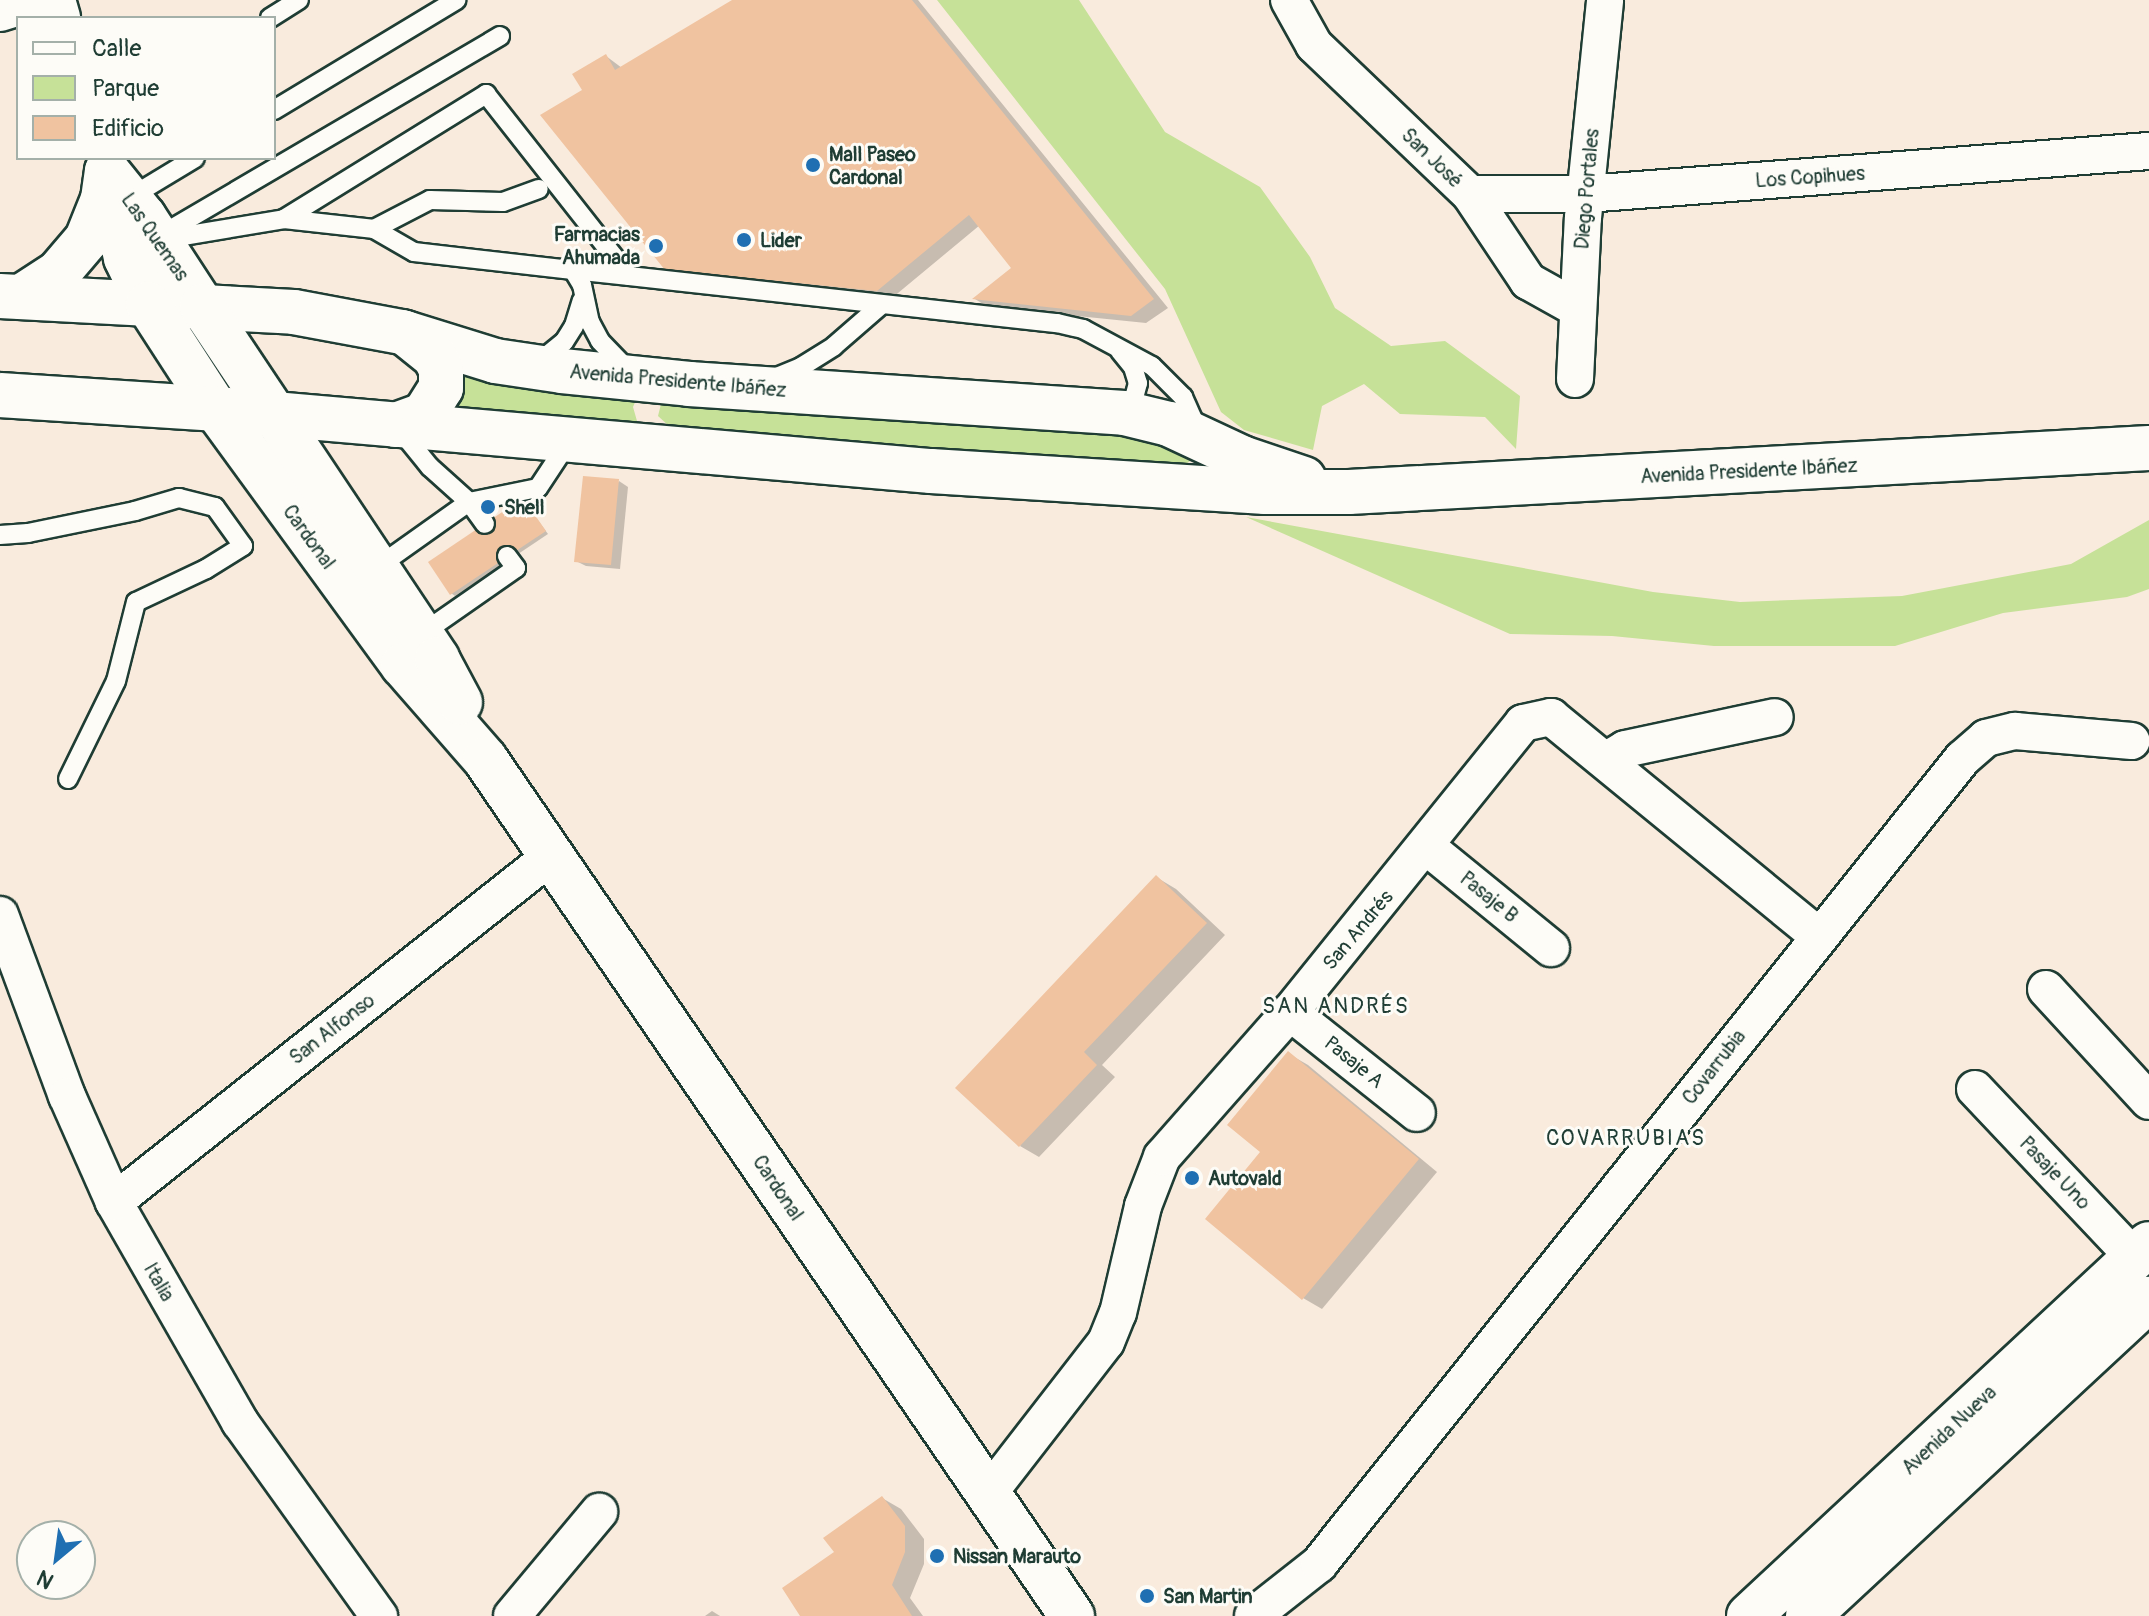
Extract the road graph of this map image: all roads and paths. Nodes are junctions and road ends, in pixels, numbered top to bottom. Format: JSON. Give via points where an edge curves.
{"nodes":[{"id":1,"x":42,"y":0,"type":"edge"},
{"id":2,"x":299,"y":0,"type":"edge"},
{"id":3,"x":456,"y":0,"type":"edge"},
{"id":4,"x":1289,"y":0,"type":"edge"},
{"id":5,"x":1605,"y":0,"type":"edge"},
{"id":6,"x":0,"y":13,"type":"edge"},
{"id":7,"x":273,"y":16,"type":"edge"},
{"id":8,"x":500,"y":36,"type":"dead end"},
{"id":9,"x":276,"y":109,"type":"edge"},
{"id":10,"x":2149,"y":151,"type":"edge"},
{"id":11,"x":185,"y":160,"type":"edge"},
{"id":12,"x":113,"y":175,"type":"edge"},
{"id":13,"x":539,"y":189,"type":"dead end"},
{"id":14,"x":1470,"y":194,"type":"junction"},
{"id":15,"x":1586,"y":194,"type":"junction"},
{"id":16,"x":284,"y":219,"type":"junction"},
{"id":17,"x":374,"y":229,"type":"junction"},
{"id":18,"x":158,"y":238,"type":"junction"},
{"id":19,"x":629,"y":276,"type":"junction"},
{"id":20,"x":577,"y":278,"type":"junction"},
{"id":21,"x":10,"y":296,"type":"edge"},
{"id":22,"x":148,"y":304,"type":"junction"},
{"id":23,"x":202,"y":306,"type":"junction"},
{"id":24,"x":880,"y":306,"type":"junction"},
{"id":25,"x":1578,"y":309,"type":"junction"},
{"id":26,"x":402,"y":332,"type":"junction"},
{"id":27,"x":1113,"y":343,"type":"junction"},
{"id":28,"x":526,"y":367,"type":"junction"},
{"id":29,"x":641,"y":379,"type":"junction"},
{"id":30,"x":1575,"y":379,"type":"dead end"},
{"id":31,"x":689,"y":384,"type":"junction"},
{"id":32,"x":746,"y":388,"type":"junction"},
{"id":33,"x":0,"y":395,"type":"edge"},
{"id":34,"x":100,"y":401,"type":"junction"},
{"id":35,"x":216,"y":409,"type":"junction"},
{"id":36,"x":1124,"y":413,"type":"junction"},
{"id":37,"x":274,"y":414,"type":"junction"},
{"id":38,"x":396,"y":425,"type":"junction"},
{"id":39,"x":1200,"y":437,"type":"junction"},
{"id":40,"x":569,"y":441,"type":"junction"},
{"id":41,"x":2149,"y":448,"type":"edge"},
{"id":42,"x":677,"y":450,"type":"junction"},
{"id":43,"x":1168,"y":488,"type":"junction"},
{"id":44,"x":274,"y":490,"type":"junction"},
{"id":45,"x":1349,"y":492,"type":"junction"},
{"id":46,"x":469,"y":502,"type":"junction"},
{"id":47,"x":485,"y":524,"type":"dead end"},
{"id":48,"x":0,"y":535,"type":"edge"},
{"id":49,"x":507,"y":556,"type":"dead end"},
{"id":50,"x":375,"y":569,"type":"junction"},
{"id":51,"x":420,"y":635,"type":"junction"},
{"id":52,"x":1775,"y":717,"type":"dead end"},
{"id":53,"x":2132,"y":741,"type":"dead end"},
{"id":54,"x":485,"y":759,"type":"junction"},
{"id":55,"x":1607,"y":760,"type":"junction"},
{"id":56,"x":68,"y":779,"type":"dead end"},
{"id":57,"x":1427,"y":847,"type":"junction"},
{"id":58,"x":551,"y":856,"type":"junction"},
{"id":59,"x":0,"y":915,"type":"edge"},
{"id":60,"x":1819,"y":936,"type":"junction"},
{"id":61,"x":1551,"y":948,"type":"dead end"},
{"id":62,"x":11,"y":976,"type":"edge"},
{"id":63,"x":2046,"y":989,"type":"dead end"},
{"id":64,"x":1290,"y":1012,"type":"junction"},
{"id":65,"x":1975,"y":1089,"type":"dead end"},
{"id":66,"x":2149,"y":1101,"type":"edge"},
{"id":67,"x":1417,"y":1113,"type":"dead end"},
{"id":68,"x":114,"y":1202,"type":"junction"},
{"id":69,"x":2142,"y":1251,"type":"edge"},
{"id":70,"x":2149,"y":1299,"type":"edge"},
{"id":71,"x":988,"y":1494,"type":"junction"},
{"id":72,"x":1893,"y":1509,"type":"junction"},
{"id":73,"x":599,"y":1512,"type":"dead end"},
{"id":74,"x":379,"y":1616,"type":"edge"},
{"id":75,"x":512,"y":1616,"type":"edge"},
{"id":76,"x":1072,"y":1616,"type":"edge"},
{"id":77,"x":1253,"y":1616,"type":"edge"},
{"id":78,"x":1749,"y":1616,"type":"edge"},
{"id":79,"x":1808,"y":1616,"type":"edge"}],
"edges":[{"from":1,"to":6,"type":"street"},
{"from":2,"to":7,"type":"lane"},
{"from":3,"to":9,"type":"lane"},
{"from":4,"to":14,"type":"street","name":"San José","via":[[1314,45]]},
{"from":5,"to":15,"type":"street","name":"Diego Portales"},
{"from":8,"to":18,"type":"lane"},
{"from":10,"to":15,"type":"street","name":"Los Copihues"},
{"from":11,"to":12,"type":"lane"},
{"from":12,"to":18,"type":"main road","name":"Las Quemas"},
{"from":12,"to":21,"type":"main road","via":[[87,239],[58,273]]},
{"from":12,"to":22,"type":"main road","name":"Las Quemas","via":[[126,258]]},
{"from":13,"to":17,"type":"lane","via":[[503,202],[430,200]]},
{"from":14,"to":15,"type":"street","name":"Los Copihues"},
{"from":14,"to":25,"type":"street","name":"San José","via":[[1528,281]]},
{"from":15,"to":25,"type":"street","name":"Diego Portales"},
{"from":16,"to":17,"type":"lane"},
{"from":16,"to":18,"type":"lane"},
{"from":16,"to":19,"type":"lane","via":[[486,94]]},
{"from":17,"to":20,"type":"lane","via":[[414,252]]},
{"from":18,"to":23,"type":"main road","name":"Las Quemas"},
{"from":19,"to":20,"type":"lane"},
{"from":19,"to":24,"type":"lane"},
{"from":20,"to":28,"type":"lane","via":[[579,314],[564,342]]},
{"from":20,"to":29,"type":"lane","via":[[600,341]]},
{"from":21,"to":22,"type":"main road","name":"Avenida Presidente Ibáñez"},
{"from":22,"to":23,"type":"main road","name":"Avenida Presidente Ibáñez"},
{"from":22,"to":35,"type":"main road","name":"Cardonal"},
{"from":23,"to":26,"type":"main road","name":"Avenida Presidente Ibáñez","via":[[309,314]]},
{"from":23,"to":37,"type":"main road","name":"Cardonal"},
{"from":24,"to":27,"type":"lane","via":[[1057,323]]},
{"from":24,"to":32,"type":"lane","via":[[801,367]]},
{"from":25,"to":30,"type":"street","name":"Diego Portales"},
{"from":26,"to":28,"type":"main road","name":"Avenida Presidente Ibáñez"},
{"from":26,"to":38,"type":"main road","via":[[435,357],[441,388],[424,415]]},
{"from":27,"to":36,"type":"lane","via":[[1133,367],[1138,383]]},
{"from":27,"to":39,"type":"lane","via":[[1170,382],[1189,406]]},
{"from":28,"to":29,"type":"main road","name":"Avenida Presidente Ibáñez"},
{"from":29,"to":31,"type":"main road","name":"Avenida Presidente Ibáñez"},
{"from":31,"to":32,"type":"main road","name":"Avenida Presidente Ibáñez"},
{"from":31,"to":42,"type":"main road","via":[[666,387],[645,412],[656,439]]},
{"from":32,"to":36,"type":"main road","name":"Avenida Presidente Ibáñez"},
{"from":33,"to":34,"type":"main road","name":"Avenida Presidente Ibáñez"},
{"from":34,"to":35,"type":"main road","name":"Avenida Presidente Ibáñez"},
{"from":34,"to":44,"type":"main road","via":[[185,431]]},
{"from":35,"to":37,"type":"main road","name":"Avenida Presidente Ibáñez"},
{"from":35,"to":44,"type":"main road","name":"Cardonal"},
{"from":36,"to":39,"type":"main road","name":"Avenida Presidente Ibáñez"},
{"from":37,"to":38,"type":"main road","name":"Avenida Presidente Ibáñez"},
{"from":37,"to":50,"type":"main road","name":"Cardonal"},
{"from":38,"to":40,"type":"main road","name":"Avenida Presidente Ibáñez"},
{"from":38,"to":46,"type":"lane","via":[[430,467]]},
{"from":39,"to":43,"type":"main road","via":[[1206,455],[1201,472]]},
{"from":39,"to":45,"type":"main road","name":"Avenida Presidente Ibáñez","via":[[1271,469]]},
{"from":40,"to":42,"type":"main road","name":"Avenida Presidente Ibáñez"},
{"from":40,"to":46,"type":"lane","via":[[538,488]]},
{"from":41,"to":45,"type":"main road","name":"Avenida Presidente Ibáñez"},
{"from":42,"to":43,"type":"main road","name":"Avenida Presidente Ibáñez"},
{"from":43,"to":45,"type":"main road","name":"Avenida Presidente Ibáñez"},
{"from":44,"to":54,"type":"main road","name":"Cardonal","via":[[403,665]]},
{"from":46,"to":47,"type":"lane"},
{"from":46,"to":50,"type":"lane"},
{"from":48,"to":56,"type":"lane","via":[[179,498],[215,507],[243,546],[136,602],[116,681]]},
{"from":49,"to":51,"type":"lane","via":[[516,568]]},
{"from":50,"to":51,"type":"main road","name":"Cardonal"},
{"from":51,"to":54,"type":"main road","name":"Cardonal","via":[[456,693]]},
{"from":52,"to":55,"type":"street","via":[[1625,749]]},
{"from":53,"to":60,"type":"street","name":"Covarrubia","via":[[2015,731],[1986,738],[1962,759]]},
{"from":54,"to":58,"type":"main road","name":"Cardonal"},
{"from":55,"to":57,"type":"street","name":"San Andrés","via":[[1551,717],[1523,723]]},
{"from":55,"to":60,"type":"street","name":"San Andrés"},
{"from":57,"to":61,"type":"street","name":"Pasaje B"},
{"from":57,"to":64,"type":"street","name":"San Andrés"},
{"from":58,"to":68,"type":"street","name":"San Alfonso"},
{"from":58,"to":71,"type":"main road","name":"Cardonal"},
{"from":59,"to":62,"type":"street","name":"Italia"},
{"from":60,"to":77,"type":"street","name":"Covarrubia","via":[[1319,1564]]},
{"from":62,"to":68,"type":"street","name":"Italia"},
{"from":63,"to":66,"type":"street"},
{"from":64,"to":67,"type":"street","name":"Pasaje A"},
{"from":64,"to":71,"type":"street","name":"San Andrés","via":[[1162,1157],[1106,1342]]},
{"from":65,"to":69,"type":"street","name":"Pasaje Uno"},
{"from":68,"to":74,"type":"street","name":"Italia","via":[[240,1422]]},
{"from":69,"to":72,"type":"main road","name":"Avenida Nueva"},
{"from":70,"to":72,"type":"main road","name":"Avenida Nueva"},
{"from":71,"to":76,"type":"main road","name":"Cardonal"},
{"from":72,"to":78,"type":"main road","name":"Avenida Nueva"},
{"from":72,"to":79,"type":"main road","name":"Avenida Nueva"},
{"from":73,"to":75,"type":"street"}]}
